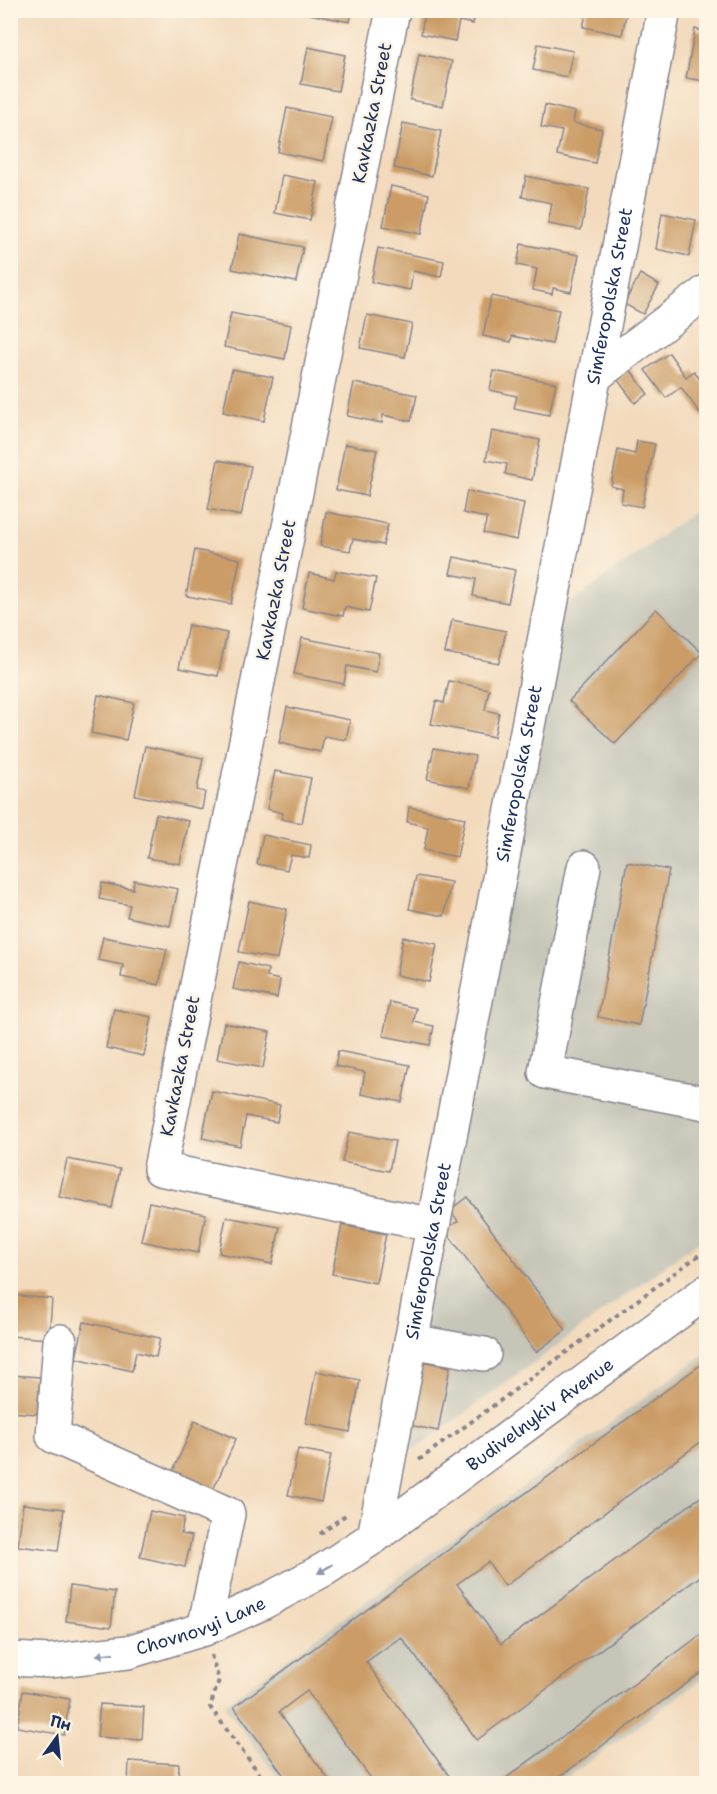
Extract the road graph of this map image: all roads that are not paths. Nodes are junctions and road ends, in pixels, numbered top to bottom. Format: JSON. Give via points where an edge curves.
{"nodes":[{"id":1,"x":393,"y":10,"type":"edge"},
{"id":2,"x":664,"y":10,"type":"edge"},
{"id":3,"x":706,"y":292,"type":"edge"},
{"id":4,"x":595,"y":376,"type":"junction"},
{"id":5,"x":584,"y":867,"type":"dead end"},
{"id":6,"x":706,"y":1103,"type":"edge"},
{"id":7,"x":433,"y":1226,"type":"junction"},
{"id":8,"x":706,"y":1292,"type":"edge"},
{"id":9,"x":60,"y":1341,"type":"dead end"},
{"id":10,"x":411,"y":1341,"type":"junction"},
{"id":11,"x":484,"y":1354,"type":"dead end"},
{"id":12,"x":374,"y":1537,"type":"junction"},
{"id":13,"x":204,"y":1629,"type":"junction"},
{"id":14,"x":10,"y":1659,"type":"edge"}],
"edges":[{"from":1,"to":7,"type":"street","name":"Kavkazka Street","via":[[160,1169]]},
{"from":2,"to":4,"type":"street","name":"Simferopolska Street"},
{"from":3,"to":4,"type":"street"},
{"from":4,"to":7,"type":"street","name":"Simferopolska Street"},
{"from":5,"to":6,"type":"street","via":[[545,1072]]},
{"from":7,"to":10,"type":"street","name":"Simferopolska Street"},
{"from":8,"to":12,"type":"street","name":"Budivelnykiv Avenue"},
{"from":9,"to":13,"type":"street","via":[[53,1436],[228,1514]]},
{"from":10,"to":11,"type":"street"},
{"from":10,"to":12,"type":"street","name":"Simferopolska Street"},
{"from":12,"to":13,"type":"street","name":"Chovnovyi Lane","one_way":true,"via":[[262,1604]]},
{"from":13,"to":14,"type":"street","name":"Chovnovyi Lane","one_way":true,"via":[[128,1652],[50,1661]]}]}
